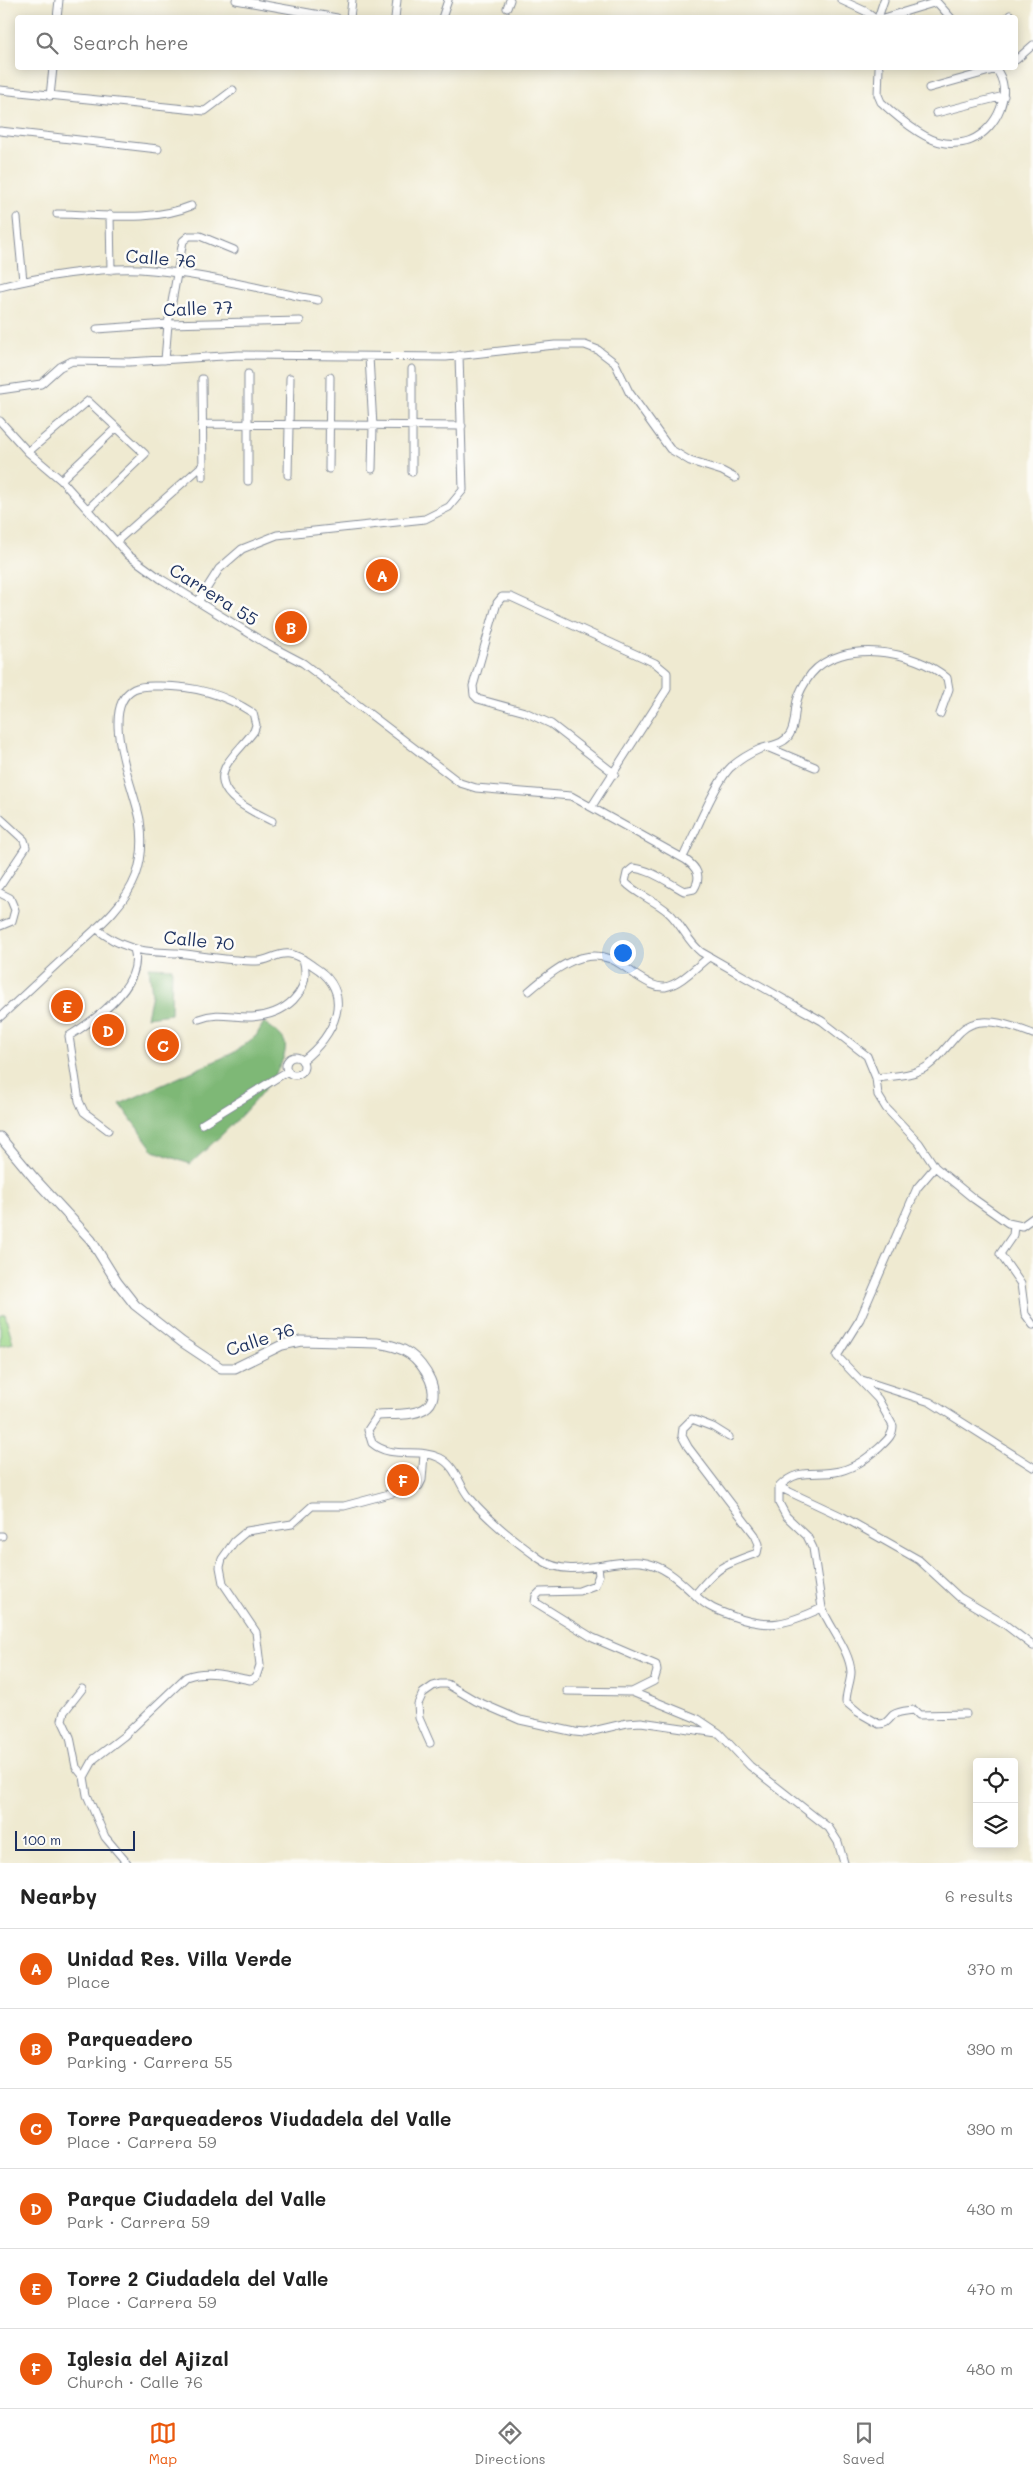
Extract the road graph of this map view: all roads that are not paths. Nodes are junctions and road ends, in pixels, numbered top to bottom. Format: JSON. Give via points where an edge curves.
{"nodes":[{"id":1,"x":59,"y":0,"type":"edge"},
{"id":2,"x":236,"y":0,"type":"edge"},
{"id":3,"x":352,"y":0,"type":"edge"},
{"id":4,"x":397,"y":0,"type":"edge"},
{"id":5,"x":448,"y":0,"type":"edge"},
{"id":6,"x":510,"y":0,"type":"edge"},
{"id":7,"x":841,"y":0,"type":"edge"},
{"id":8,"x":884,"y":0,"type":"edge"},
{"id":9,"x":936,"y":1,"type":"edge"},
{"id":10,"x":856,"y":3,"type":"edge"},
{"id":11,"x":507,"y":8,"type":"dead end"},
{"id":12,"x":57,"y":15,"type":"edge"},
{"id":13,"x":320,"y":15,"type":"edge"},
{"id":14,"x":350,"y":15,"type":"edge"},
{"id":15,"x":395,"y":15,"type":"edge"},
{"id":16,"x":443,"y":15,"type":"edge"},
{"id":17,"x":870,"y":15,"type":"edge"},
{"id":18,"x":879,"y":15,"type":"edge"},
{"id":19,"x":893,"y":15,"type":"edge"},
{"id":20,"x":948,"y":15,"type":"edge"},
{"id":21,"x":1033,"y":45,"type":"edge"},
{"id":22,"x":1018,"y":58,"type":"edge"},
{"id":23,"x":53,"y":70,"type":"edge"},
{"id":24,"x":879,"y":70,"type":"edge"},
{"id":25,"x":998,"y":70,"type":"edge"},
{"id":26,"x":929,"y":88,"type":"dead end"},
{"id":27,"x":0,"y":90,"type":"edge"},
{"id":28,"x":233,"y":90,"type":"dead end"},
{"id":29,"x":50,"y":96,"type":"junction"},
{"id":30,"x":1004,"y":96,"type":"junction"},
{"id":31,"x":936,"y":113,"type":"dead end"},
{"id":32,"x":0,"y":131,"type":"edge"},
{"id":33,"x":158,"y":149,"type":"dead end"},
{"id":34,"x":191,"y":206,"type":"dead end"},
{"id":35,"x":57,"y":214,"type":"dead end"},
{"id":36,"x":110,"y":214,"type":"junction"},
{"id":37,"x":17,"y":218,"type":"dead end"},
{"id":38,"x":234,"y":250,"type":"dead end"},
{"id":39,"x":111,"y":270,"type":"junction"},
{"id":40,"x":178,"y":273,"type":"junction"},
{"id":41,"x":23,"y":281,"type":"junction"},
{"id":42,"x":0,"y":287,"type":"edge"},
{"id":43,"x":318,"y":300,"type":"dead end"},
{"id":44,"x":300,"y":321,"type":"dead end"},
{"id":45,"x":168,"y":324,"type":"junction"},
{"id":46,"x":97,"y":329,"type":"dead end"},
{"id":47,"x":459,"y":355,"type":"junction"},
{"id":48,"x":369,"y":357,"type":"junction"},
{"id":49,"x":165,"y":360,"type":"junction"},
{"id":50,"x":412,"y":370,"type":"dead end"},
{"id":51,"x":248,"y":374,"type":"dead end"},
{"id":52,"x":330,"y":377,"type":"dead end"},
{"id":53,"x":290,"y":378,"type":"dead end"},
{"id":54,"x":202,"y":379,"type":"dead end"},
{"id":55,"x":0,"y":390,"type":"edge"},
{"id":56,"x":0,"y":421,"type":"edge"},
{"id":57,"x":202,"y":424,"type":"junction"},
{"id":58,"x":248,"y":424,"type":"junction"},
{"id":59,"x":289,"y":424,"type":"junction"},
{"id":60,"x":329,"y":425,"type":"junction"},
{"id":61,"x":373,"y":426,"type":"junction"},
{"id":62,"x":413,"y":426,"type":"junction"},
{"id":63,"x":462,"y":426,"type":"junction"},
{"id":64,"x":116,"y":428,"type":"junction"},
{"id":65,"x":28,"y":452,"type":"junction"},
{"id":66,"x":203,"y":465,"type":"junction"},
{"id":67,"x":329,"y":469,"type":"dead end"},
{"id":68,"x":372,"y":469,"type":"dead end"},
{"id":69,"x":412,"y":472,"type":"dead end"},
{"id":70,"x":288,"y":475,"type":"dead end"},
{"id":71,"x":203,"y":478,"type":"dead end"},
{"id":72,"x":735,"y":478,"type":"dead end"},
{"id":73,"x":61,"y":480,"type":"junction"},
{"id":74,"x":248,"y":481,"type":"dead end"},
{"id":75,"x":88,"y":509,"type":"junction"},
{"id":76,"x":116,"y":541,"type":"junction"},
{"id":77,"x":198,"y":602,"type":"junction"},
{"id":78,"x":940,"y":714,"type":"dead end"},
{"id":79,"x":767,"y":747,"type":"junction"},
{"id":80,"x":815,"y":767,"type":"dead end"},
{"id":81,"x":615,"y":774,"type":"junction"},
{"id":82,"x":592,"y":806,"type":"junction"},
{"id":83,"x":0,"y":818,"type":"edge"},
{"id":84,"x":272,"y":821,"type":"dead end"},
{"id":85,"x":683,"y":858,"type":"junction"},
{"id":86,"x":0,"y":886,"type":"edge"},
{"id":87,"x":0,"y":894,"type":"edge"},
{"id":88,"x":0,"y":926,"type":"edge"},
{"id":89,"x":96,"y":928,"type":"junction"},
{"id":90,"x":134,"y":949,"type":"junction"},
{"id":91,"x":709,"y":957,"type":"junction"},
{"id":92,"x":302,"y":959,"type":"junction"},
{"id":93,"x":529,"y":990,"type":"dead end"},
{"id":94,"x":0,"y":1017,"type":"edge"},
{"id":95,"x":199,"y":1020,"type":"dead end"},
{"id":96,"x":1033,"y":1034,"type":"edge"},
{"id":97,"x":302,"y":1061,"type":"junction"},
{"id":98,"x":288,"y":1071,"type":"junction"},
{"id":99,"x":876,"y":1078,"type":"junction"},
{"id":100,"x":202,"y":1124,"type":"dead end"},
{"id":101,"x":108,"y":1130,"type":"dead end"},
{"id":102,"x":0,"y":1137,"type":"edge"},
{"id":103,"x":935,"y":1167,"type":"junction"},
{"id":104,"x":1033,"y":1218,"type":"edge"},
{"id":105,"x":1014,"y":1226,"type":"junction"},
{"id":106,"x":1033,"y":1325,"type":"edge"},
{"id":107,"x":862,"y":1380,"type":"junction"},
{"id":108,"x":378,"y":1415,"type":"joint"},
{"id":109,"x":729,"y":1437,"type":"dead end"},
{"id":110,"x":424,"y":1454,"type":"junction"},
{"id":111,"x":1033,"y":1467,"type":"edge"},
{"id":112,"x":779,"y":1487,"type":"junction"},
{"id":113,"x":598,"y":1566,"type":"junction"},
{"id":114,"x":695,"y":1595,"type":"junction"},
{"id":115,"x":822,"y":1608,"type":"junction"},
{"id":116,"x":1033,"y":1646,"type":"edge"},
{"id":117,"x":82,"y":1689,"type":"dead end"},
{"id":118,"x":567,"y":1691,"type":"dead end"},
{"id":119,"x":632,"y":1692,"type":"junction"},
{"id":120,"x":966,"y":1714,"type":"dead end"},
{"id":121,"x":719,"y":1733,"type":"junction"},
{"id":122,"x":430,"y":1743,"type":"dead end"},
{"id":123,"x":84,"y":1777,"type":"junction"},
{"id":124,"x":127,"y":1863,"type":"edge"},
{"id":125,"x":844,"y":1863,"type":"edge"}],
"edges":[{"from":1,"to":12,"type":"street"},
{"from":2,"to":13,"type":"street"},
{"from":3,"to":14,"type":"street"},
{"from":4,"to":15,"type":"street"},
{"from":5,"to":16,"type":"street"},
{"from":6,"to":11,"type":"street"},
{"from":7,"to":10,"type":"street"},
{"from":8,"to":18,"type":"street"},
{"from":9,"to":19,"type":"street"},
{"from":9,"to":20,"type":"street"},
{"from":10,"to":17,"type":"street"},
{"from":21,"to":22,"type":"street"},
{"from":23,"to":29,"type":"street"},
{"from":24,"to":30,"type":"street","via":[[878,95],[884,105],[928,138],[944,143],[970,141],[989,128]]},
{"from":25,"to":26,"type":"street"},
{"from":25,"to":30,"type":"street","via":[[1005,88]]},
{"from":27,"to":29,"type":"street"},
{"from":28,"to":29,"type":"street","via":[[205,111]]},
{"from":30,"to":31,"type":"street"},
{"from":32,"to":33,"type":"street"},
{"from":34,"to":36,"type":"street","via":[[160,215]]},
{"from":35,"to":36,"type":"street"},
{"from":36,"to":39,"type":"street"},
{"from":37,"to":41,"type":"street"},
{"from":38,"to":40,"type":"street","via":[[200,236],[189,236],[183,241]]},
{"from":39,"to":40,"type":"street","name":"Calle 76"},
{"from":39,"to":41,"type":"street","name":"Calle 76"},
{"from":40,"to":43,"type":"street","name":"Calle 76"},
{"from":40,"to":45,"type":"street"},
{"from":41,"to":42,"type":"street","name":"Calle 76"},
{"from":44,"to":45,"type":"street","name":"Calle 77"},
{"from":45,"to":46,"type":"street","name":"Calle 77"},
{"from":45,"to":49,"type":"street"},
{"from":47,"to":48,"type":"street"},
{"from":47,"to":63,"type":"street"},
{"from":47,"to":72,"type":"street","via":[[555,345],[585,345],[598,350],[615,363],[628,392],[670,450]]},
{"from":48,"to":49,"type":"street","via":[[239,355]]},
{"from":48,"to":61,"type":"street"},
{"from":49,"to":55,"type":"street","via":[[72,361],[41,384]]},
{"from":50,"to":62,"type":"street"},
{"from":51,"to":58,"type":"street"},
{"from":52,"to":60,"type":"street"},
{"from":53,"to":59,"type":"street"},
{"from":54,"to":57,"type":"street"},
{"from":56,"to":65,"type":"street","name":"Carrera 55"},
{"from":57,"to":58,"type":"street"},
{"from":57,"to":66,"type":"street"},
{"from":58,"to":59,"type":"street"},
{"from":58,"to":74,"type":"street"},
{"from":59,"to":60,"type":"street"},
{"from":59,"to":70,"type":"street"},
{"from":60,"to":61,"type":"street"},
{"from":60,"to":67,"type":"street"},
{"from":61,"to":62,"type":"street"},
{"from":61,"to":68,"type":"street"},
{"from":62,"to":63,"type":"street"},
{"from":62,"to":69,"type":"street"},
{"from":63,"to":77,"type":"street","via":[[463,490],[448,507],[425,519],[277,534],[236,554],[219,569]]},
{"from":64,"to":65,"type":"street","via":[[88,401]]},
{"from":64,"to":73,"type":"street"},
{"from":64,"to":75,"type":"street","via":[[145,454]]},
{"from":65,"to":73,"type":"street","name":"Carrera 55"},
{"from":66,"to":71,"type":"street"},
{"from":66,"to":76,"type":"street"},
{"from":73,"to":75,"type":"street","name":"Carrera 55"},
{"from":75,"to":76,"type":"street","name":"Carrera 55"},
{"from":76,"to":77,"type":"street","name":"Carrera 55","via":[[141,565]]},
{"from":77,"to":82,"type":"street","name":"Carrera 55","via":[[303,663],[460,783],[476,788],[571,796]]},
{"from":78,"to":79,"type":"street","via":[[949,689],[947,678],[940,672],[900,656],[860,651],[840,655],[823,663],[811,674],[797,701],[790,734],[783,742]]},
{"from":79,"to":80,"type":"street"},
{"from":79,"to":85,"type":"street","via":[[743,759],[726,773]]},
{"from":81,"to":81,"type":"street","via":[[551,724],[474,695],[473,686],[497,603],[502,597],[513,598],[665,670],[669,680],[667,689]]},
{"from":81,"to":82,"type":"street"},
{"from":82,"to":85,"type":"street"},
{"from":83,"to":86,"type":"street","via":[[24,840],[26,847]]},
{"from":84,"to":89,"type":"street","via":[[236,802],[224,784],[227,764],[254,731],[253,713],[201,689],[149,686],[133,689],[122,703],[118,736],[140,820],[141,854],[129,891]]},
{"from":85,"to":91,"type":"street","via":[[696,868],[699,878],[694,889],[684,891],[651,872],[633,868],[627,872],[625,882],[670,913],[692,944]]},
{"from":87,"to":88,"type":"street","via":[[10,898],[16,910],[12,920]]},
{"from":89,"to":90,"type":"street","name":"Calle 70","via":[[106,937]]},
{"from":89,"to":94,"type":"street"},
{"from":90,"to":92,"type":"street","name":"Calle 70","via":[[256,961],[282,954]]},
{"from":90,"to":101,"type":"street","via":[[136,958],[130,984],[96,1017],[69,1036],[84,1112]]},
{"from":91,"to":93,"type":"street","via":[[675,983],[666,986],[646,981],[611,960],[592,957],[573,961],[552,971]]},
{"from":91,"to":99,"type":"street","via":[[822,1020],[867,1056]]},
{"from":92,"to":95,"type":"street","via":[[306,977],[302,991],[278,1011],[252,1017],[216,1014]]},
{"from":92,"to":97,"type":"street","via":[[332,983],[337,1003],[329,1033]]},
{"from":96,"to":99,"type":"street","via":[[995,1022],[974,1024],[962,1030],[943,1053],[915,1073]]},
{"from":97,"to":98,"type":"street","via":[[304,1065],[300,1073]]},
{"from":97,"to":98,"type":"street","via":[[294,1057],[290,1059],[286,1067]]},
{"from":98,"to":100,"type":"street"},
{"from":99,"to":103,"type":"street","via":[[878,1095],[886,1108],[919,1143]]},
{"from":102,"to":108,"type":"street","name":"Calle 76","via":[[91,1240],[135,1305],[221,1368],[235,1368],[282,1346],[301,1341],[383,1344],[411,1354],[428,1375],[433,1390],[431,1401],[425,1409]]},
{"from":103,"to":105,"type":"street"},
{"from":103,"to":107,"type":"street","via":[[917,1188],[860,1319],[837,1356]]},
{"from":104,"to":105,"type":"street","via":[[1022,1226]]},
{"from":105,"to":106,"type":"street","via":[[1013,1235],[1000,1254],[1021,1284],[1025,1314]]},
{"from":107,"to":111,"type":"street","via":[[930,1402]]},
{"from":107,"to":112,"type":"street","via":[[891,1421],[891,1436],[857,1464],[838,1472],[802,1473],[787,1478]]},
{"from":108,"to":110,"type":"street","name":"Calle 76","via":[[367,1434],[372,1443],[385,1451]]},
{"from":109,"to":114,"type":"street","via":[[692,1419],[683,1428],[682,1436],[756,1534],[759,1549],[757,1553],[723,1565],[711,1574]]},
{"from":110,"to":113,"type":"street","via":[[444,1460],[476,1504],[539,1559],[556,1567]]},
{"from":110,"to":123,"type":"street","via":[[419,1486],[344,1506],[312,1506],[292,1524],[247,1531],[234,1542],[222,1559],[220,1576],[256,1632],[260,1665],[256,1677],[250,1680],[199,1673],[186,1677],[124,1736],[94,1758]]},
{"from":112,"to":115,"type":"street","via":[[779,1503],[786,1516],[807,1536],[812,1548]]},
{"from":112,"to":116,"type":"street","via":[[843,1517],[919,1560],[959,1597],[1003,1623]]},
{"from":113,"to":114,"type":"street","via":[[639,1562],[653,1564],[665,1569]]},
{"from":113,"to":119,"type":"street","via":[[595,1585],[579,1591],[540,1592],[535,1602],[594,1638],[656,1666],[654,1681]]},
{"from":114,"to":115,"type":"street","via":[[710,1608],[767,1626],[788,1623]]},
{"from":115,"to":120,"type":"street","via":[[849,1662],[851,1672],[846,1702],[858,1712],[880,1724],[903,1711],[914,1710],[919,1715],[929,1716]]},
{"from":117,"to":123,"type":"street","via":[[64,1712],[62,1720],[70,1736],[76,1767]]},
{"from":118,"to":119,"type":"street"},
{"from":119,"to":121,"type":"street","via":[[698,1719]]},
{"from":121,"to":122,"type":"street","via":[[641,1722],[575,1732],[520,1720],[447,1684],[440,1684],[423,1694],[418,1704],[419,1718]]},
{"from":121,"to":125,"type":"street","via":[[750,1766],[829,1828],[838,1842]]},
{"from":123,"to":124,"type":"street","via":[[87,1795],[105,1838]]}]}
